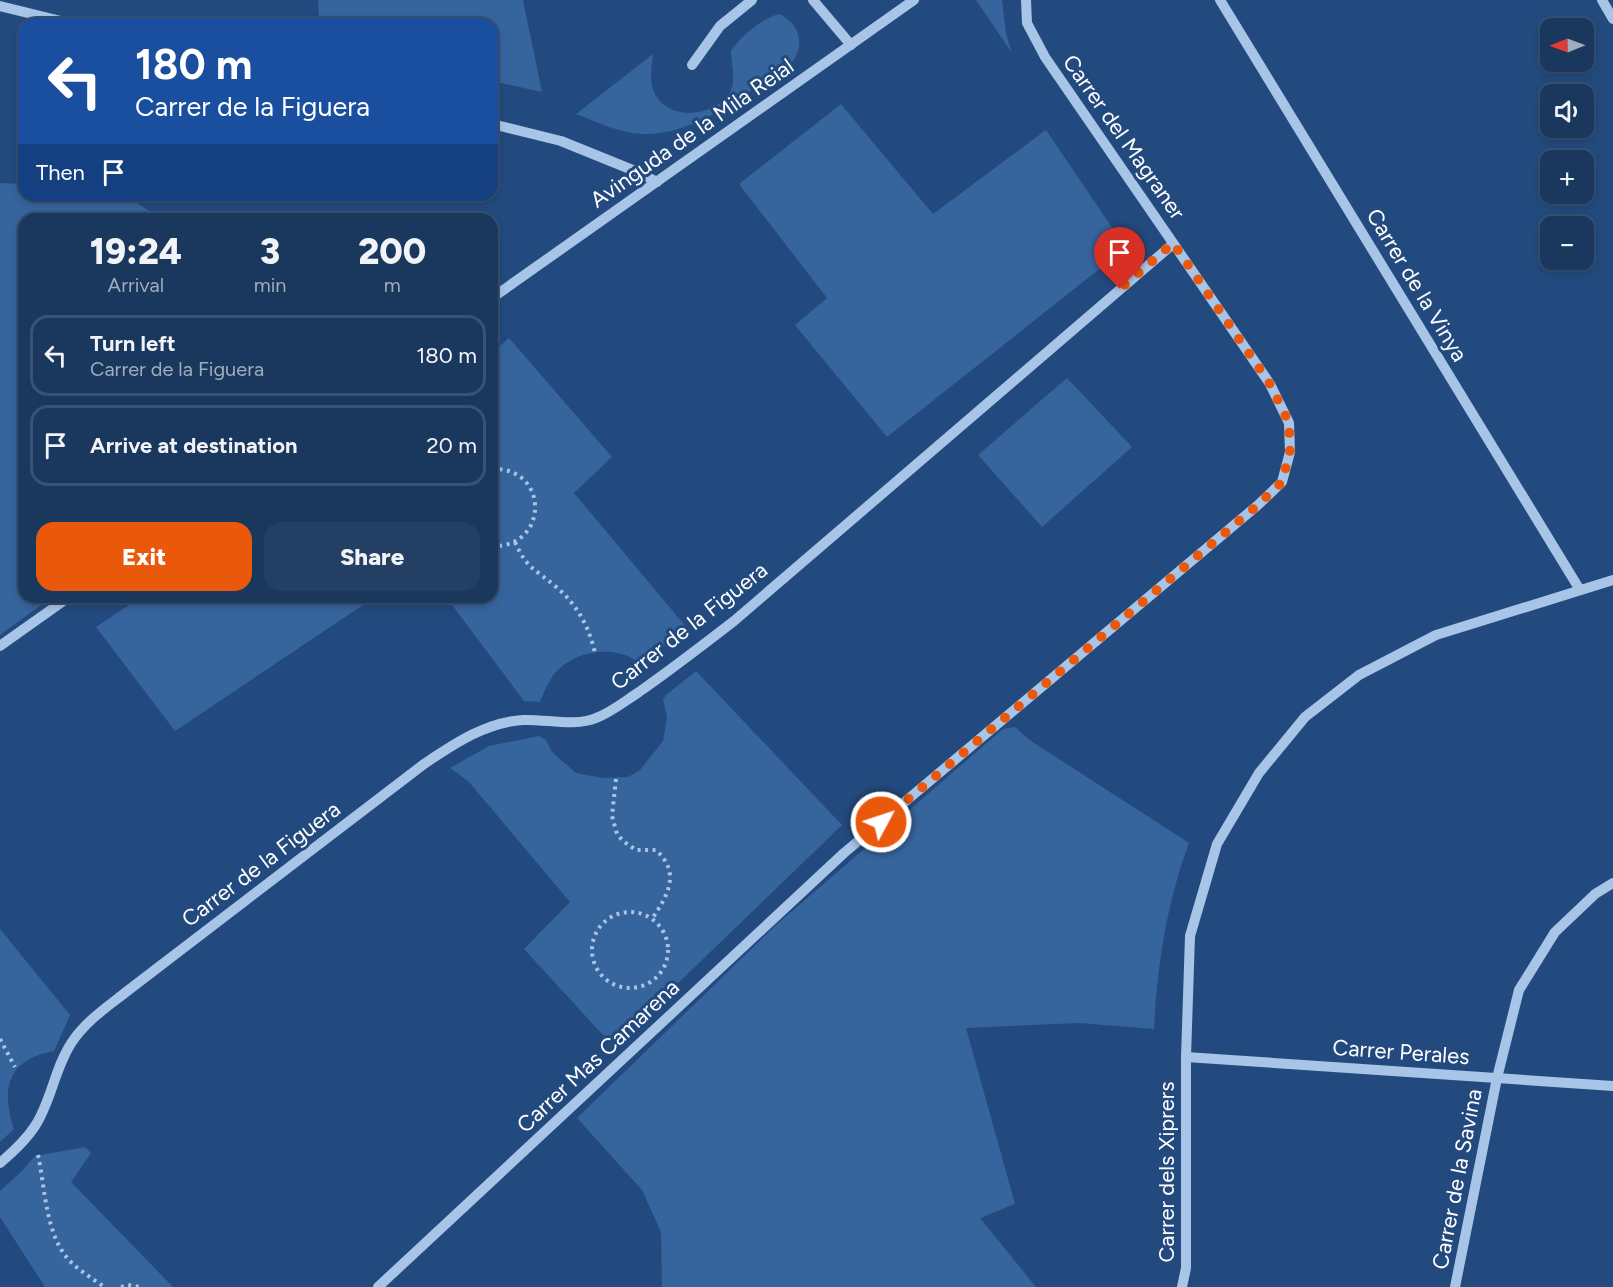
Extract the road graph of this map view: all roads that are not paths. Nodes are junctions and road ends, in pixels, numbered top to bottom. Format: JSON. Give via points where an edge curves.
{"nodes":[{"id":1,"x":752,"y":0,"type":"edge"},
{"id":2,"x":813,"y":0,"type":"edge"},
{"id":3,"x":914,"y":0,"type":"edge"},
{"id":4,"x":1026,"y":0,"type":"edge"},
{"id":5,"x":1220,"y":0,"type":"edge"},
{"id":6,"x":1602,"y":0,"type":"edge"},
{"id":7,"x":0,"y":6,"type":"edge"},
{"id":8,"x":49,"y":18,"type":"edge"},
{"id":9,"x":1613,"y":19,"type":"edge"},
{"id":10,"x":851,"y":45,"type":"junction"},
{"id":11,"x":692,"y":65,"type":"dead end"},
{"id":12,"x":498,"y":125,"type":"edge"},
{"id":13,"x":657,"y":182,"type":"junction"},
{"id":14,"x":1173,"y":243,"type":"junction"},
{"id":15,"x":498,"y":294,"type":"edge"},
{"id":16,"x":1613,"y":580,"type":"edge"},
{"id":17,"x":1580,"y":590,"type":"junction"},
{"id":18,"x":61,"y":603,"type":"edge"},
{"id":19,"x":0,"y":646,"type":"edge"},
{"id":20,"x":844,"y":853,"type":"joint"},
{"id":21,"x":1613,"y":883,"type":"edge"},
{"id":22,"x":1186,"y":1057,"type":"junction"},
{"id":23,"x":1497,"y":1078,"type":"junction"},
{"id":24,"x":1613,"y":1086,"type":"edge"},
{"id":25,"x":0,"y":1163,"type":"edge"},
{"id":26,"x":378,"y":1287,"type":"edge"},
{"id":27,"x":1182,"y":1287,"type":"edge"},
{"id":28,"x":1455,"y":1287,"type":"edge"}],
"edges":[{"from":1,"to":11,"type":"street","via":[[720,26]]},
{"from":2,"to":10,"type":"street"},
{"from":3,"to":10,"type":"street","name":"Avinguda de la Mila Reial"},
{"from":4,"to":14,"type":"street","name":"Carrer del Magraner","via":[[1027,22],[1045,57]]},
{"from":5,"to":17,"type":"street","name":"Carrer de la Vinya"},
{"from":6,"to":9,"type":"street"},
{"from":7,"to":8,"type":"street"},
{"from":10,"to":13,"type":"street","name":"Avinguda de la Mila Reial"},
{"from":12,"to":13,"type":"street","via":[[561,141]]},
{"from":13,"to":15,"type":"street","name":"Avinguda de la Mila Reial"},
{"from":14,"to":20,"type":"street","name":"Carrer del Magraner","via":[[1270,384],[1289,423],[1290,452],[1282,482]]},
{"from":14,"to":25,"type":"street","name":"Carrer de la Figuera","via":[[734,621],[672,669],[595,719],[510,721],[448,748],[126,992],[84,1026],[72,1041],[35,1125]]},
{"from":16,"to":17,"type":"street","name":"Carrer dels Xiprers"},
{"from":17,"to":22,"type":"street","name":"Carrer dels Xiprers","via":[[1436,635],[1359,675],[1305,717],[1259,773],[1217,844],[1190,936]]},
{"from":18,"to":19,"type":"street"},
{"from":20,"to":26,"type":"street","name":"Carrer Mas Camarena"},
{"from":21,"to":23,"type":"street","name":"Carrer de la Savina","via":[[1595,894],[1555,932],[1519,990]]},
{"from":22,"to":23,"type":"street","name":"Carrer Perales"},
{"from":22,"to":27,"type":"street","name":"Carrer dels Xiprers","via":[[1186,1268]]},
{"from":23,"to":24,"type":"street","name":"Carrer Perales"},
{"from":23,"to":28,"type":"street","name":"Carrer de la Savina"}]}
